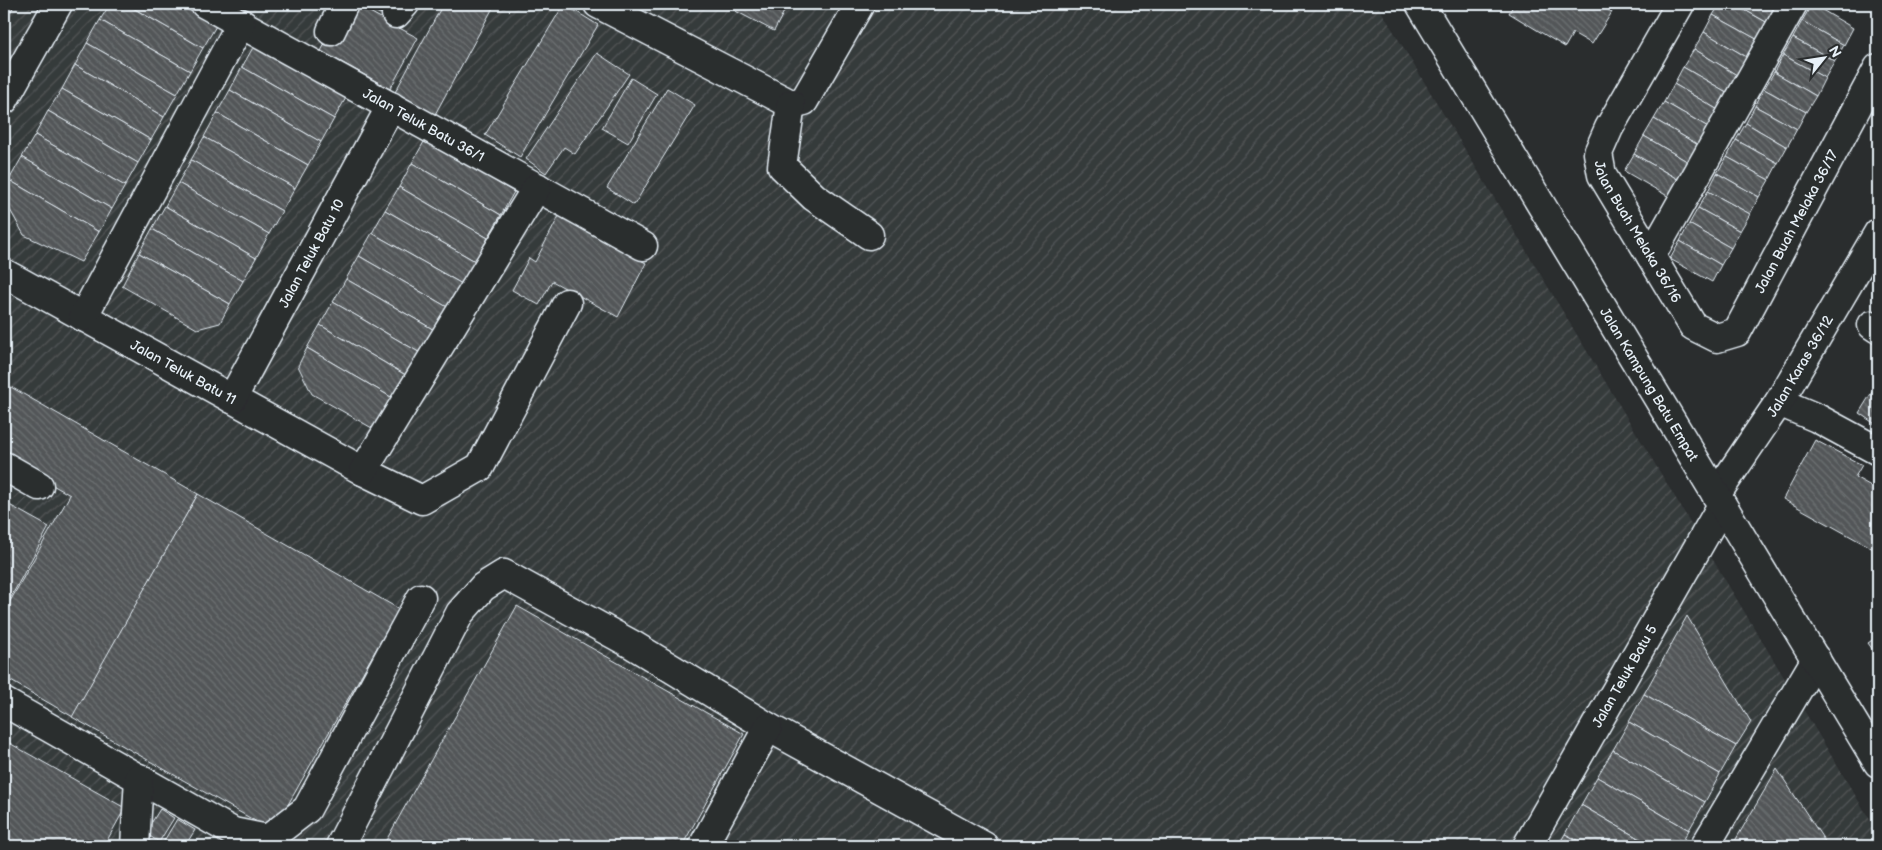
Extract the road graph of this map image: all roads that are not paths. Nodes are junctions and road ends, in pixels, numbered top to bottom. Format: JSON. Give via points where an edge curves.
{"nodes":[{"id":1,"x":58,"y":4,"type":"edge"},
{"id":2,"x":205,"y":4,"type":"edge"},
{"id":3,"x":344,"y":4,"type":"edge"},
{"id":4,"x":598,"y":4,"type":"edge"},
{"id":5,"x":860,"y":4,"type":"edge"},
{"id":6,"x":1420,"y":4,"type":"edge"},
{"id":7,"x":1680,"y":4,"type":"edge"},
{"id":8,"x":1793,"y":4,"type":"edge"},
{"id":9,"x":241,"y":24,"type":"junction"},
{"id":10,"x":331,"y":31,"type":"dead end"},
{"id":11,"x":1878,"y":68,"type":"edge"},
{"id":12,"x":4,"y":100,"type":"edge"},
{"id":13,"x":791,"y":104,"type":"junction"},
{"id":14,"x":391,"y":106,"type":"junction"},
{"id":15,"x":537,"y":187,"type":"junction"},
{"id":16,"x":1878,"y":233,"type":"edge"},
{"id":17,"x":869,"y":235,"type":"dead end"},
{"id":18,"x":643,"y":246,"type":"dead end"},
{"id":19,"x":1651,"y":256,"type":"junction"},
{"id":20,"x":4,"y":273,"type":"edge"},
{"id":21,"x":567,"y":303,"type":"dead end"},
{"id":22,"x":83,"y":317,"type":"junction"},
{"id":23,"x":1693,"y":326,"type":"joint"},
{"id":24,"x":232,"y":399,"type":"junction"},
{"id":25,"x":1779,"y":402,"type":"junction"},
{"id":26,"x":1878,"y":451,"type":"edge"},
{"id":27,"x":4,"y":466,"type":"edge"},
{"id":28,"x":363,"y":471,"type":"junction"},
{"id":29,"x":39,"y":486,"type":"dead end"},
{"id":30,"x":1719,"y":500,"type":"junction"},
{"id":31,"x":421,"y":598,"type":"dead end"},
{"id":32,"x":1816,"y":659,"type":"junction"},
{"id":33,"x":4,"y":702,"type":"edge"},
{"id":34,"x":768,"y":727,"type":"junction"},
{"id":35,"x":1878,"y":763,"type":"edge"},
{"id":36,"x":139,"y":778,"type":"junction"},
{"id":37,"x":135,"y":846,"type":"edge"},
{"id":38,"x":340,"y":846,"type":"edge"},
{"id":39,"x":703,"y":846,"type":"edge"},
{"id":40,"x":984,"y":846,"type":"edge"},
{"id":41,"x":1527,"y":846,"type":"edge"},
{"id":42,"x":1705,"y":846,"type":"edge"}],
"edges":[{"from":1,"to":12,"type":"street"},
{"from":2,"to":9,"type":"street","name":"Jalan Teluk Batu 36/1"},
{"from":3,"to":10,"type":"street"},
{"from":4,"to":13,"type":"street"},
{"from":5,"to":13,"type":"street","via":[[804,101]]},
{"from":6,"to":30,"type":"street","name":"Jalan Kampung Batu Empat"},
{"from":7,"to":19,"type":"street","name":"Jalan Buah Melaka 36/16","via":[[1598,153],[1602,176]]},
{"from":8,"to":19,"type":"street"},
{"from":9,"to":14,"type":"street","name":"Jalan Teluk Batu 36/1"},
{"from":9,"to":22,"type":"street"},
{"from":11,"to":23,"type":"street","name":"Jalan Buah Melaka 36/17","via":[[1737,332],[1717,338]]},
{"from":13,"to":17,"type":"street","via":[[782,166],[814,197]]},
{"from":14,"to":15,"type":"street","name":"Jalan Teluk Batu 36/1"},
{"from":14,"to":24,"type":"street","name":"Jalan Teluk Batu 10"},
{"from":15,"to":18,"type":"street","name":"Jalan Teluk Batu 36/1"},
{"from":15,"to":28,"type":"street"},
{"from":16,"to":25,"type":"street","name":"Jalan Karas 36/12"},
{"from":19,"to":23,"type":"street","name":"Jalan Buah Melaka 36/16"},
{"from":20,"to":22,"type":"street","name":"Jalan Teluk Batu 11"},
{"from":21,"to":28,"type":"street","name":"Jalan Teluk Batu 11","via":[[480,467],[422,500]]},
{"from":22,"to":24,"type":"street","name":"Jalan Teluk Batu 11"},
{"from":24,"to":28,"type":"street","name":"Jalan Teluk Batu 11"},
{"from":25,"to":26,"type":"street","via":[[1817,418]]},
{"from":25,"to":30,"type":"street","name":"Jalan Karas 36/12"},
{"from":27,"to":29,"type":"street"},
{"from":30,"to":32,"type":"street","name":"Jalan Kampung Batu Empat"},
{"from":30,"to":41,"type":"street","name":"Jalan Teluk Batu 5"},
{"from":31,"to":36,"type":"street","via":[[308,809],[268,839],[233,832]]},
{"from":32,"to":35,"type":"street","name":"Jalan Kampung Batu Empat"},
{"from":32,"to":42,"type":"street"},
{"from":33,"to":36,"type":"street"},
{"from":34,"to":38,"type":"street","via":[[633,645],[504,574],[483,587],[460,614]]},
{"from":34,"to":39,"type":"street"},
{"from":34,"to":40,"type":"street"},
{"from":36,"to":37,"type":"street"}]}
